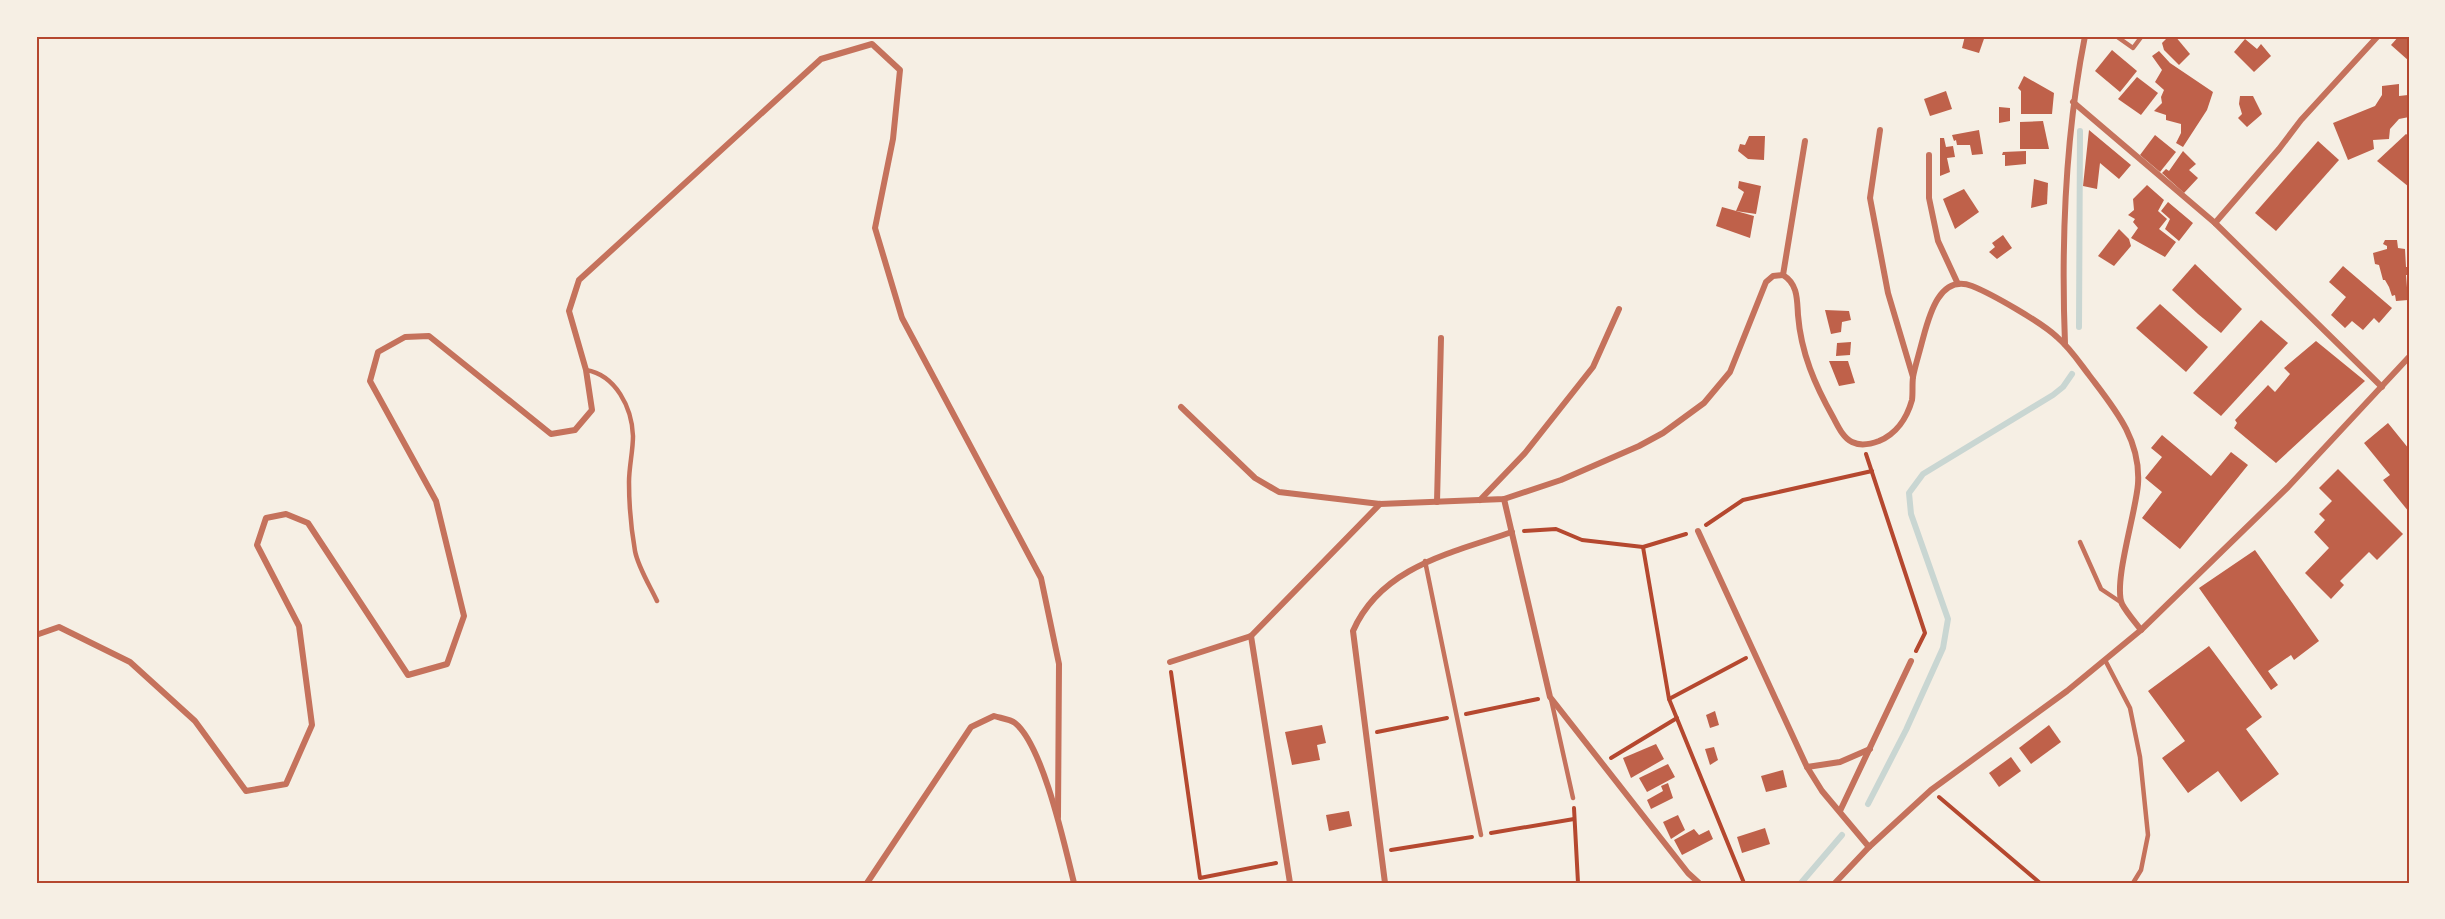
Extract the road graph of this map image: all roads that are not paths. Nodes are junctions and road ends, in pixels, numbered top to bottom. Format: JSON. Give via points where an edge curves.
{"nodes":[{"id":1,"x":2085,"y":36,"type":"edge"},
{"id":2,"x":2116,"y":36,"type":"edge"},
{"id":3,"x":2142,"y":36,"type":"edge"},
{"id":4,"x":2378,"y":36,"type":"edge"},
{"id":5,"x":2073,"y":102,"type":"junction"},
{"id":6,"x":1880,"y":130,"type":"dead end"},
{"id":7,"x":1805,"y":141,"type":"dead end"},
{"id":8,"x":1929,"y":155,"type":"dead end"},
{"id":9,"x":2215,"y":224,"type":"junction"},
{"id":10,"x":1784,"y":275,"type":"junction"},
{"id":11,"x":1958,"y":284,"type":"junction"},
{"id":12,"x":1619,"y":309,"type":"dead end"},
{"id":13,"x":1441,"y":338,"type":"dead end"},
{"id":14,"x":2065,"y":344,"type":"junction"},
{"id":15,"x":2409,"y":357,"type":"edge"},
{"id":16,"x":586,"y":370,"type":"junction"},
{"id":17,"x":1913,"y":378,"type":"junction"},
{"id":18,"x":2382,"y":387,"type":"junction"},
{"id":19,"x":1181,"y":406,"type":"dead end"},
{"id":20,"x":1504,"y":499,"type":"junction"},
{"id":21,"x":1480,"y":500,"type":"junction"},
{"id":22,"x":1437,"y":502,"type":"junction"},
{"id":23,"x":1380,"y":504,"type":"junction"},
{"id":24,"x":1698,"y":531,"type":"road end"},
{"id":25,"x":1512,"y":532,"type":"junction"},
{"id":26,"x":2080,"y":542,"type":"dead end"},
{"id":27,"x":1425,"y":561,"type":"junction"},
{"id":28,"x":657,"y":601,"type":"dead end"},
{"id":29,"x":2122,"y":603,"type":"junction"},
{"id":30,"x":2141,"y":630,"type":"junction"},
{"id":31,"x":36,"y":635,"type":"edge"},
{"id":32,"x":1251,"y":636,"type":"junction"},
{"id":33,"x":2105,"y":660,"type":"junction"},
{"id":34,"x":1911,"y":661,"type":"road end"},
{"id":35,"x":1170,"y":662,"type":"road end"},
{"id":36,"x":1550,"y":697,"type":"junction"},
{"id":37,"x":1870,"y":749,"type":"junction"},
{"id":38,"x":1807,"y":767,"type":"junction"},
{"id":39,"x":1573,"y":798,"type":"road end"},
{"id":40,"x":1840,"y":811,"type":"junction"},
{"id":41,"x":1058,"y":817,"type":"junction"},
{"id":42,"x":1481,"y":835,"type":"dead end"},
{"id":43,"x":1869,"y":847,"type":"junction"},
{"id":44,"x":867,"y":883,"type":"edge"},
{"id":45,"x":1074,"y":883,"type":"edge"},
{"id":46,"x":1290,"y":883,"type":"edge"},
{"id":47,"x":1385,"y":883,"type":"edge"},
{"id":48,"x":1699,"y":883,"type":"edge"},
{"id":49,"x":1835,"y":883,"type":"edge"},
{"id":50,"x":2133,"y":883,"type":"edge"}],
"edges":[{"from":1,"to":5,"type":"street"},
{"from":2,"to":3,"type":"lane","via":[[2133,48]]},
{"from":4,"to":9,"type":"street","via":[[2301,120]]},
{"from":5,"to":9,"type":"street"},
{"from":5,"to":14,"type":"street","via":[[2065,215]]},
{"from":6,"to":17,"type":"street","via":[[1870,198],[1888,293]]},
{"from":7,"to":10,"type":"street"},
{"from":8,"to":11,"type":"street","via":[[1929,198],[1938,241]]},
{"from":9,"to":18,"type":"street"},
{"from":10,"to":17,"type":"street","via":[[1790,279],[1797,299],[1800,334],[1812,377],[1852,442],[1863,445],[1886,438],[1900,425],[1912,399]]},
{"from":10,"to":20,"type":"street","via":[[1773,276],[1766,282],[1730,372],[1704,403],[1639,446],[1561,480]]},
{"from":11,"to":14,"type":"street","via":[[1975,288],[2039,324]]},
{"from":11,"to":17,"type":"street","via":[[1950,286],[1933,305]]},
{"from":12,"to":21,"type":"street","via":[[1593,367],[1525,453]]},
{"from":13,"to":22,"type":"street"},
{"from":14,"to":29,"type":"street","via":[[2123,419],[2134,447],[2139,482],[2119,584]]},
{"from":15,"to":18,"type":"street"},
{"from":16,"to":28,"type":"lane","via":[[605,377],[617,388],[630,417],[633,437],[629,505],[635,554]]},
{"from":16,"to":31,"type":"street","via":[[592,410],[575,430],[551,434],[429,336],[405,337],[378,352],[370,381],[436,501],[464,616],[447,664],[408,675],[308,523],[286,514],[267,518],[257,545],[299,626],[312,725],[285,784],[246,791],[195,721],[130,662],[59,627]]},
{"from":16,"to":41,"type":"street","via":[[569,311],[579,280],[821,59],[872,44],[900,70],[893,139],[875,228],[902,318],[1041,578],[1059,664]]},
{"from":18,"to":30,"type":"street","via":[[2288,487]]},
{"from":19,"to":23,"type":"street","via":[[1255,478],[1279,492]]},
{"from":20,"to":21,"type":"street"},
{"from":20,"to":25,"type":"street"},
{"from":21,"to":22,"type":"street"},
{"from":22,"to":23,"type":"street"},
{"from":23,"to":32,"type":"street"},
{"from":24,"to":38,"type":"street"},
{"from":25,"to":27,"type":"street"},
{"from":25,"to":36,"type":"street"},
{"from":26,"to":29,"type":"lane","via":[[2101,589]]},
{"from":27,"to":42,"type":"lane"},
{"from":27,"to":47,"type":"street","via":[[1396,577],[1372,600],[1353,631]]},
{"from":29,"to":30,"type":"street"},
{"from":30,"to":33,"type":"street"},
{"from":32,"to":35,"type":"street"},
{"from":32,"to":46,"type":"street"},
{"from":33,"to":43,"type":"street","via":[[1931,790]]},
{"from":33,"to":50,"type":"lane","via":[[2130,708],[2140,757],[2148,835],[2141,870]]},
{"from":34,"to":37,"type":"street"},
{"from":36,"to":39,"type":"lane"},
{"from":36,"to":48,"type":"street"},
{"from":37,"to":38,"type":"street","via":[[1840,762]]},
{"from":37,"to":40,"type":"street"},
{"from":38,"to":40,"type":"street"},
{"from":40,"to":43,"type":"street"},
{"from":41,"to":44,"type":"street","via":[[1030,740],[1014,722],[994,716],[972,727]]},
{"from":41,"to":45,"type":"street"},
{"from":43,"to":49,"type":"street"}]}
